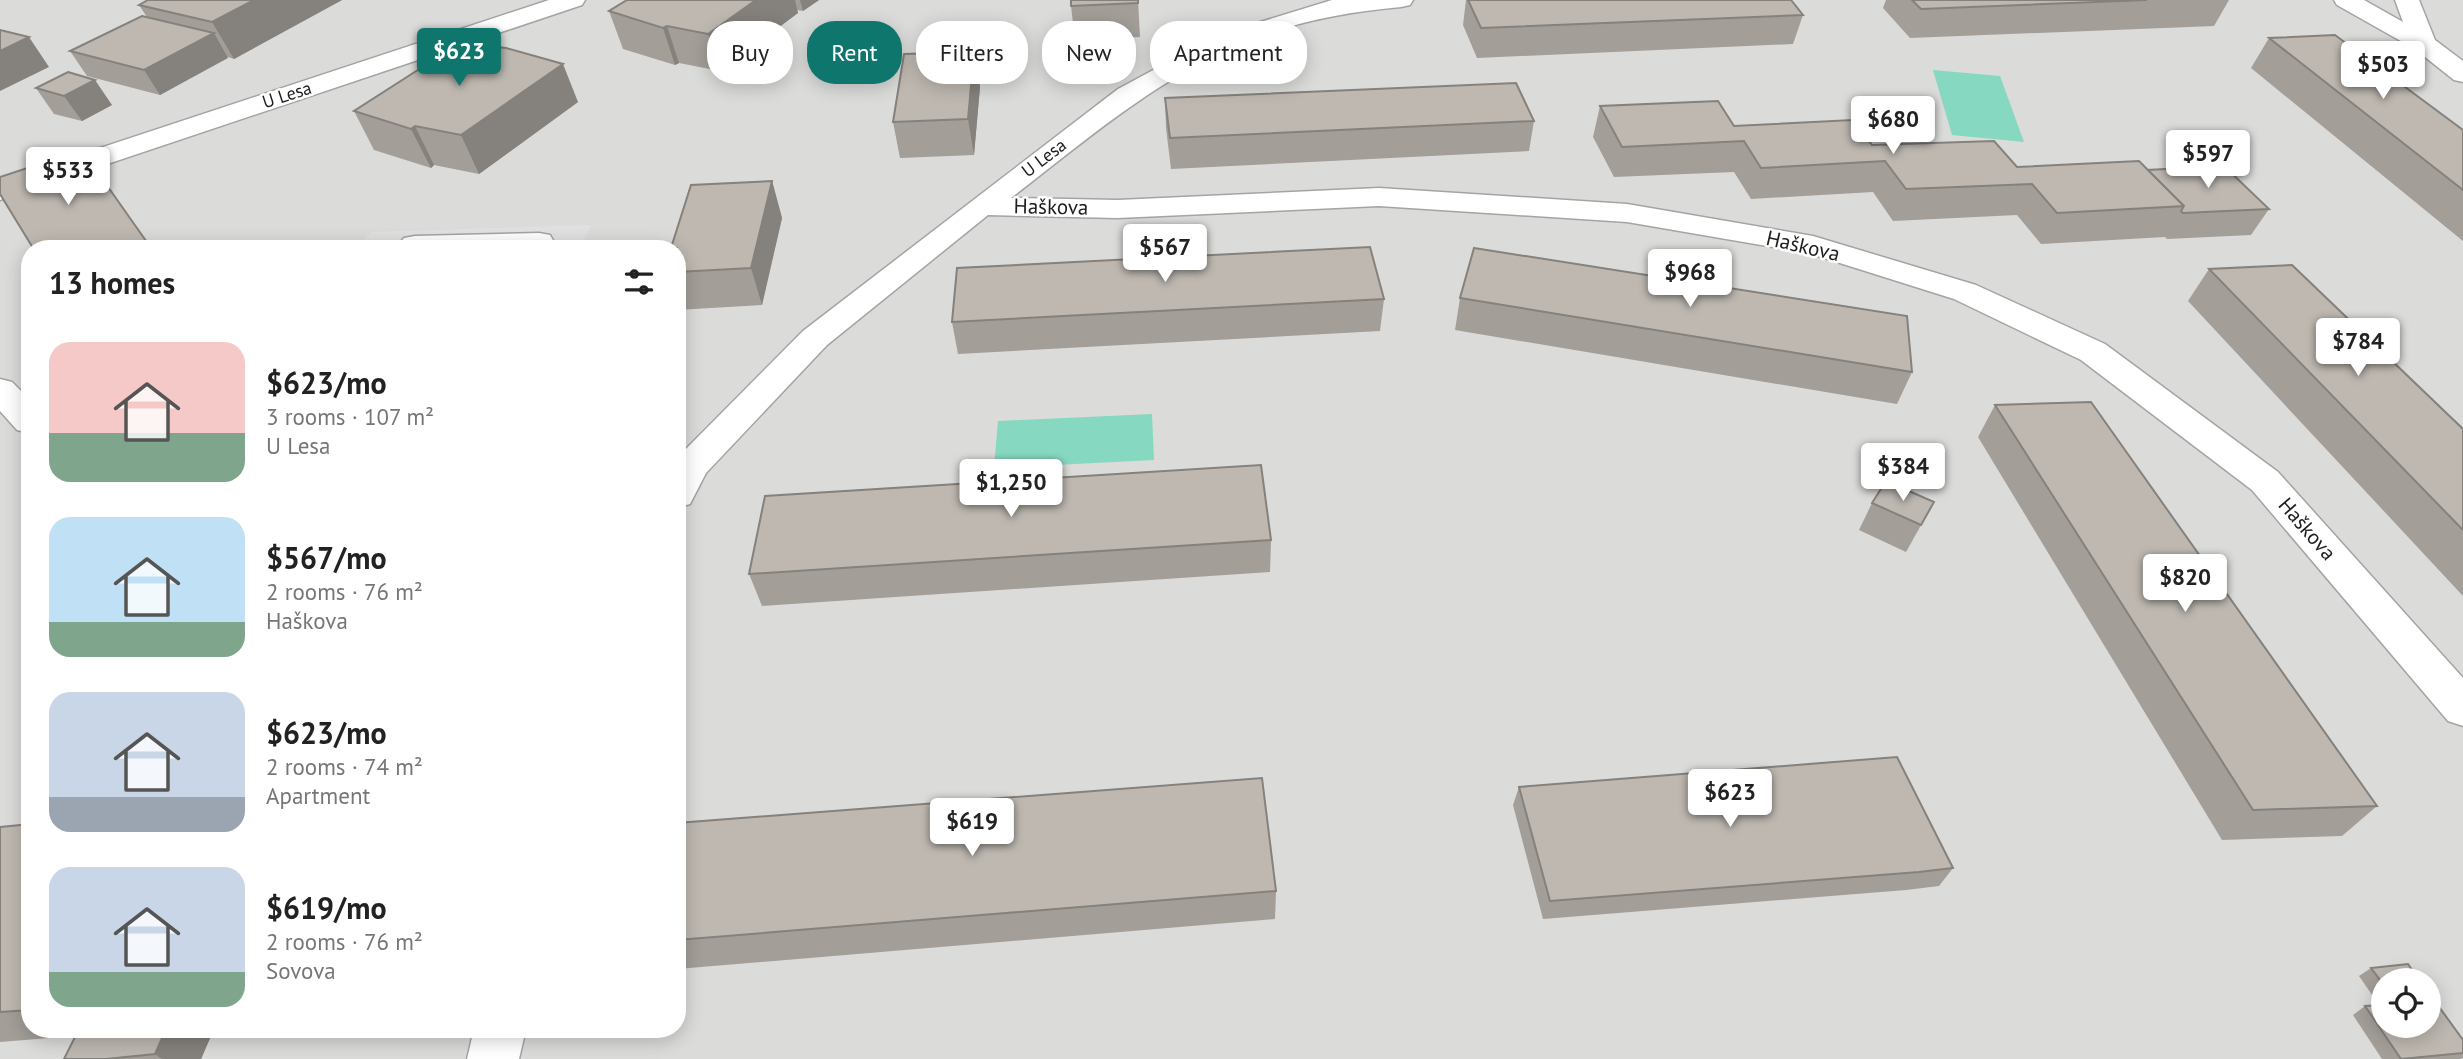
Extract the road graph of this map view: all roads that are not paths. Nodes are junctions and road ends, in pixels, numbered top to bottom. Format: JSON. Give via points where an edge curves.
{"nodes":[{"id":1,"x":573,"y":0,"type":"edge"},
{"id":2,"x":1401,"y":0,"type":"edge"},
{"id":3,"x":2346,"y":0,"type":"edge"},
{"id":4,"x":2407,"y":0,"type":"edge"},
{"id":5,"x":2424,"y":44,"type":"junction"},
{"id":6,"x":2463,"y":74,"type":"edge"},
{"id":7,"x":0,"y":191,"type":"edge"},
{"id":8,"x":981,"y":206,"type":"junction"},
{"id":9,"x":0,"y":390,"type":"edge"},
{"id":10,"x":21,"y":412,"type":"edge"},
{"id":11,"x":686,"y":472,"type":"edge"},
{"id":12,"x":2463,"y":708,"type":"edge"},
{"id":13,"x":498,"y":1038,"type":"edge"},
{"id":14,"x":493,"y":1059,"type":"edge"}],
"edges":[{"from":1,"to":7,"type":"street","name":"U Lesa"},
{"from":2,"to":8,"type":"street","name":"U Lesa","via":[[1342,5],[1227,40],[1128,95]]},
{"from":3,"to":5,"type":"street"},
{"from":4,"to":5,"type":"street"},
{"from":5,"to":6,"type":"street"},
{"from":8,"to":11,"type":"street","name":"U Lesa","via":[[815,338]]},
{"from":8,"to":12,"type":"street","name":"Haškova","via":[[1118,209],[1380,197],[1628,214],[1813,245],[1965,292],[2093,352],[2265,481]]},
{"from":9,"to":10,"type":"street"},
{"from":13,"to":14,"type":"street"}]}
